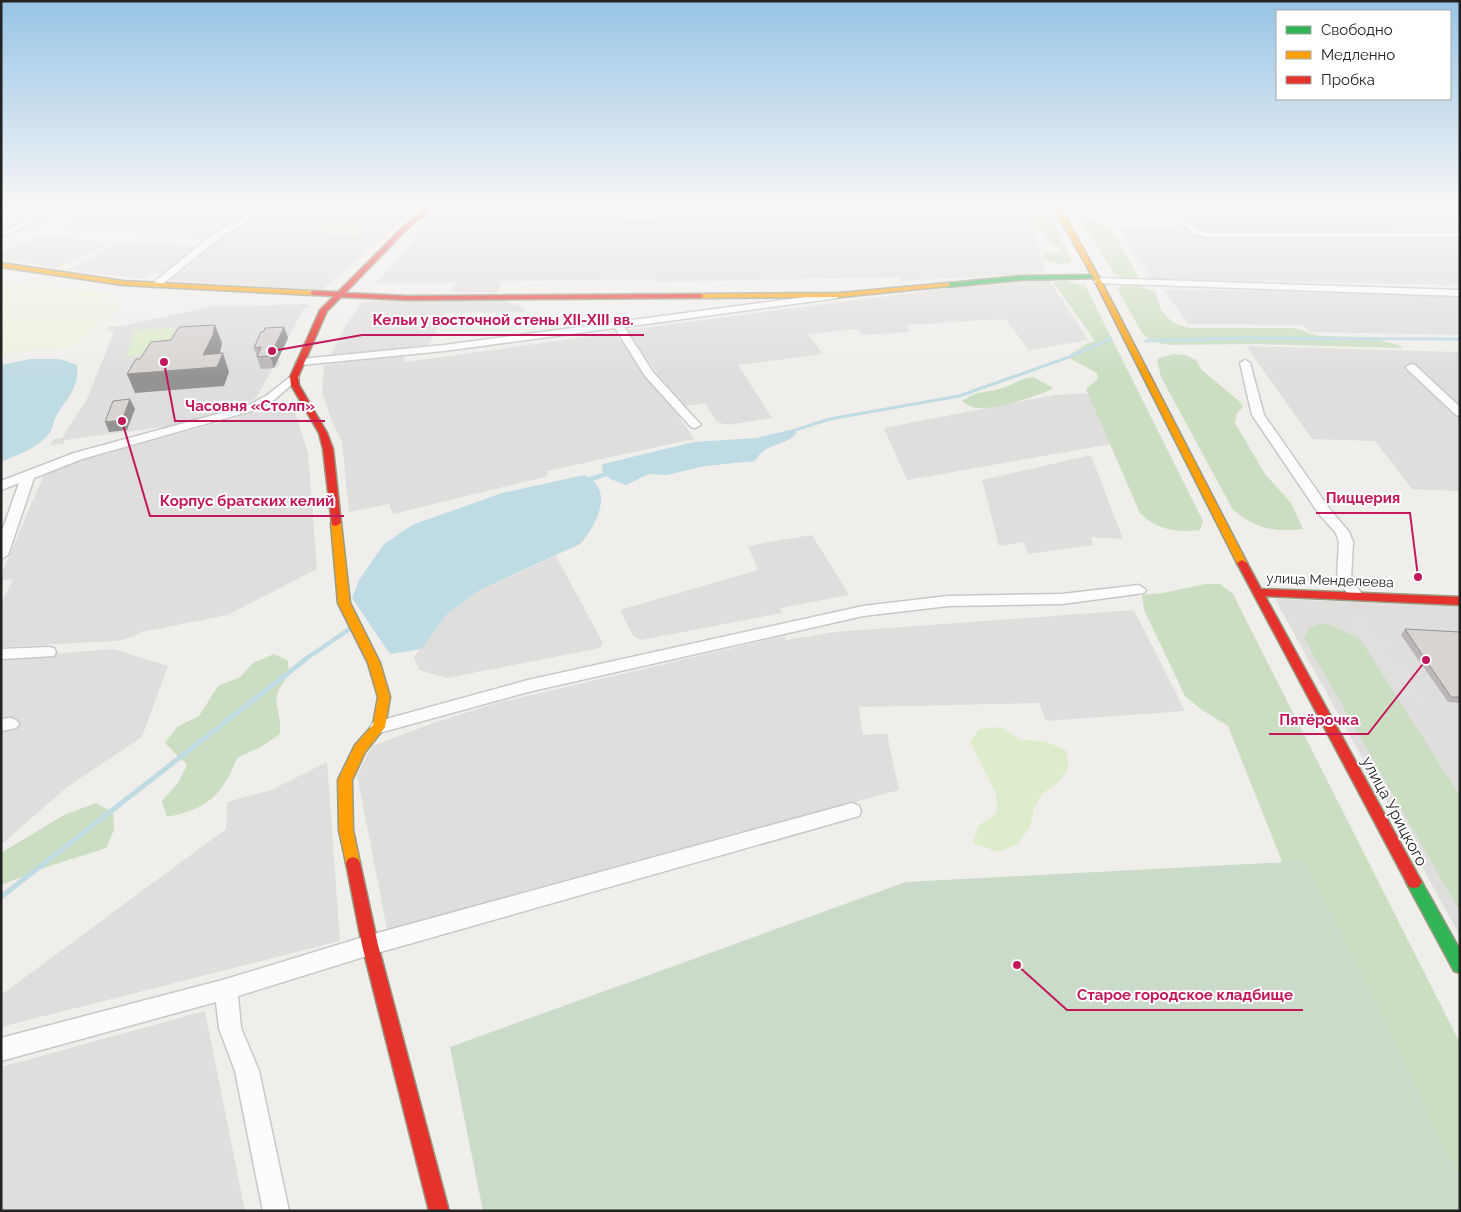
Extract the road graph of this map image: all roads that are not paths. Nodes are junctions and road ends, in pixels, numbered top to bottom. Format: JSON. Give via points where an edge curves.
{"nodes":[{"id":1,"x":182,"y":264,"type":"edge"},
{"id":2,"x":369,"y":264,"type":"edge"},
{"id":3,"x":1087,"y":264,"type":"edge"},
{"id":4,"x":1,"y":265,"type":"edge"},
{"id":5,"x":1096,"y":279,"type":"junction"},
{"id":6,"x":156,"y":285,"type":"junction"},
{"id":7,"x":1460,"y":293,"type":"edge"},
{"id":8,"x":840,"y":295,"type":"junction"},
{"id":9,"x":337,"y":296,"type":"junction"},
{"id":10,"x":618,"y":324,"type":"junction"},
{"id":11,"x":301,"y":362,"type":"junction"},
{"id":12,"x":1244,"y":362,"type":"dead end"},
{"id":13,"x":1411,"y":367,"type":"dead end"},
{"id":14,"x":294,"y":377,"type":"junction"},
{"id":15,"x":1460,"y":412,"type":"edge"},
{"id":16,"x":695,"y":426,"type":"dead end"},
{"id":17,"x":28,"y":476,"type":"junction"},
{"id":18,"x":1,"y":486,"type":"edge"},
{"id":19,"x":1,"y":555,"type":"edge"},
{"id":20,"x":1139,"y":590,"type":"dead end"},
{"id":21,"x":1258,"y":592,"type":"junction"},
{"id":22,"x":1357,"y":596,"type":"junction"},
{"id":23,"x":1460,"y":600,"type":"edge"},
{"id":24,"x":48,"y":652,"type":"dead end"},
{"id":25,"x":1,"y":654,"type":"edge"},
{"id":26,"x":379,"y":727,"type":"junction"},
{"id":27,"x":852,"y":811,"type":"dead end"},
{"id":28,"x":370,"y":946,"type":"junction"},
{"id":29,"x":1460,"y":966,"type":"edge"},
{"id":30,"x":226,"y":989,"type":"junction"},
{"id":31,"x":1,"y":1050,"type":"edge"},
{"id":32,"x":276,"y":1211,"type":"edge"},
{"id":33,"x":439,"y":1211,"type":"edge"}],
"edges":[{"from":1,"to":6,"type":"street"},
{"from":2,"to":9,"type":"street"},
{"from":3,"to":5,"type":"street","name":"улица Урицкого"},
{"from":4,"to":6,"type":"street"},
{"from":5,"to":7,"type":"street"},
{"from":5,"to":8,"type":"street","via":[[1020,278]]},
{"from":5,"to":21,"type":"street","name":"улица Урицкого"},
{"from":6,"to":9,"type":"street"},
{"from":8,"to":9,"type":"street"},
{"from":8,"to":10,"type":"street"},
{"from":9,"to":11,"type":"street","via":[[324,310]]},
{"from":10,"to":11,"type":"street","via":[[444,348]]},
{"from":10,"to":16,"type":"street","via":[[649,374]]},
{"from":11,"to":14,"type":"street"},
{"from":12,"to":22,"type":"street","via":[[1258,415],[1342,532],[1346,542],[1344,578]]},
{"from":13,"to":15,"type":"street"},
{"from":14,"to":17,"type":"street","via":[[270,398],[251,408],[78,456]]},
{"from":14,"to":26,"type":"street","via":[[295,385],[323,433],[328,450],[344,603],[376,668],[384,697]]},
{"from":17,"to":18,"type":"street"},
{"from":17,"to":19,"type":"street"},
{"from":20,"to":26,"type":"street","via":[[1062,600],[948,601],[863,611],[528,686]]},
{"from":21,"to":22,"type":"street","name":"улица Менделеева"},
{"from":21,"to":29,"type":"street","name":"улица Урицкого"},
{"from":22,"to":23,"type":"street","name":"улица Менделеева"},
{"from":24,"to":25,"type":"street"},
{"from":26,"to":28,"type":"street","via":[[360,749],[345,780],[346,830]]},
{"from":27,"to":28,"type":"street"},
{"from":28,"to":30,"type":"street"},
{"from":28,"to":33,"type":"street"},
{"from":30,"to":31,"type":"street"},
{"from":30,"to":32,"type":"street","via":[[230,1028],[246,1071]]}]}
